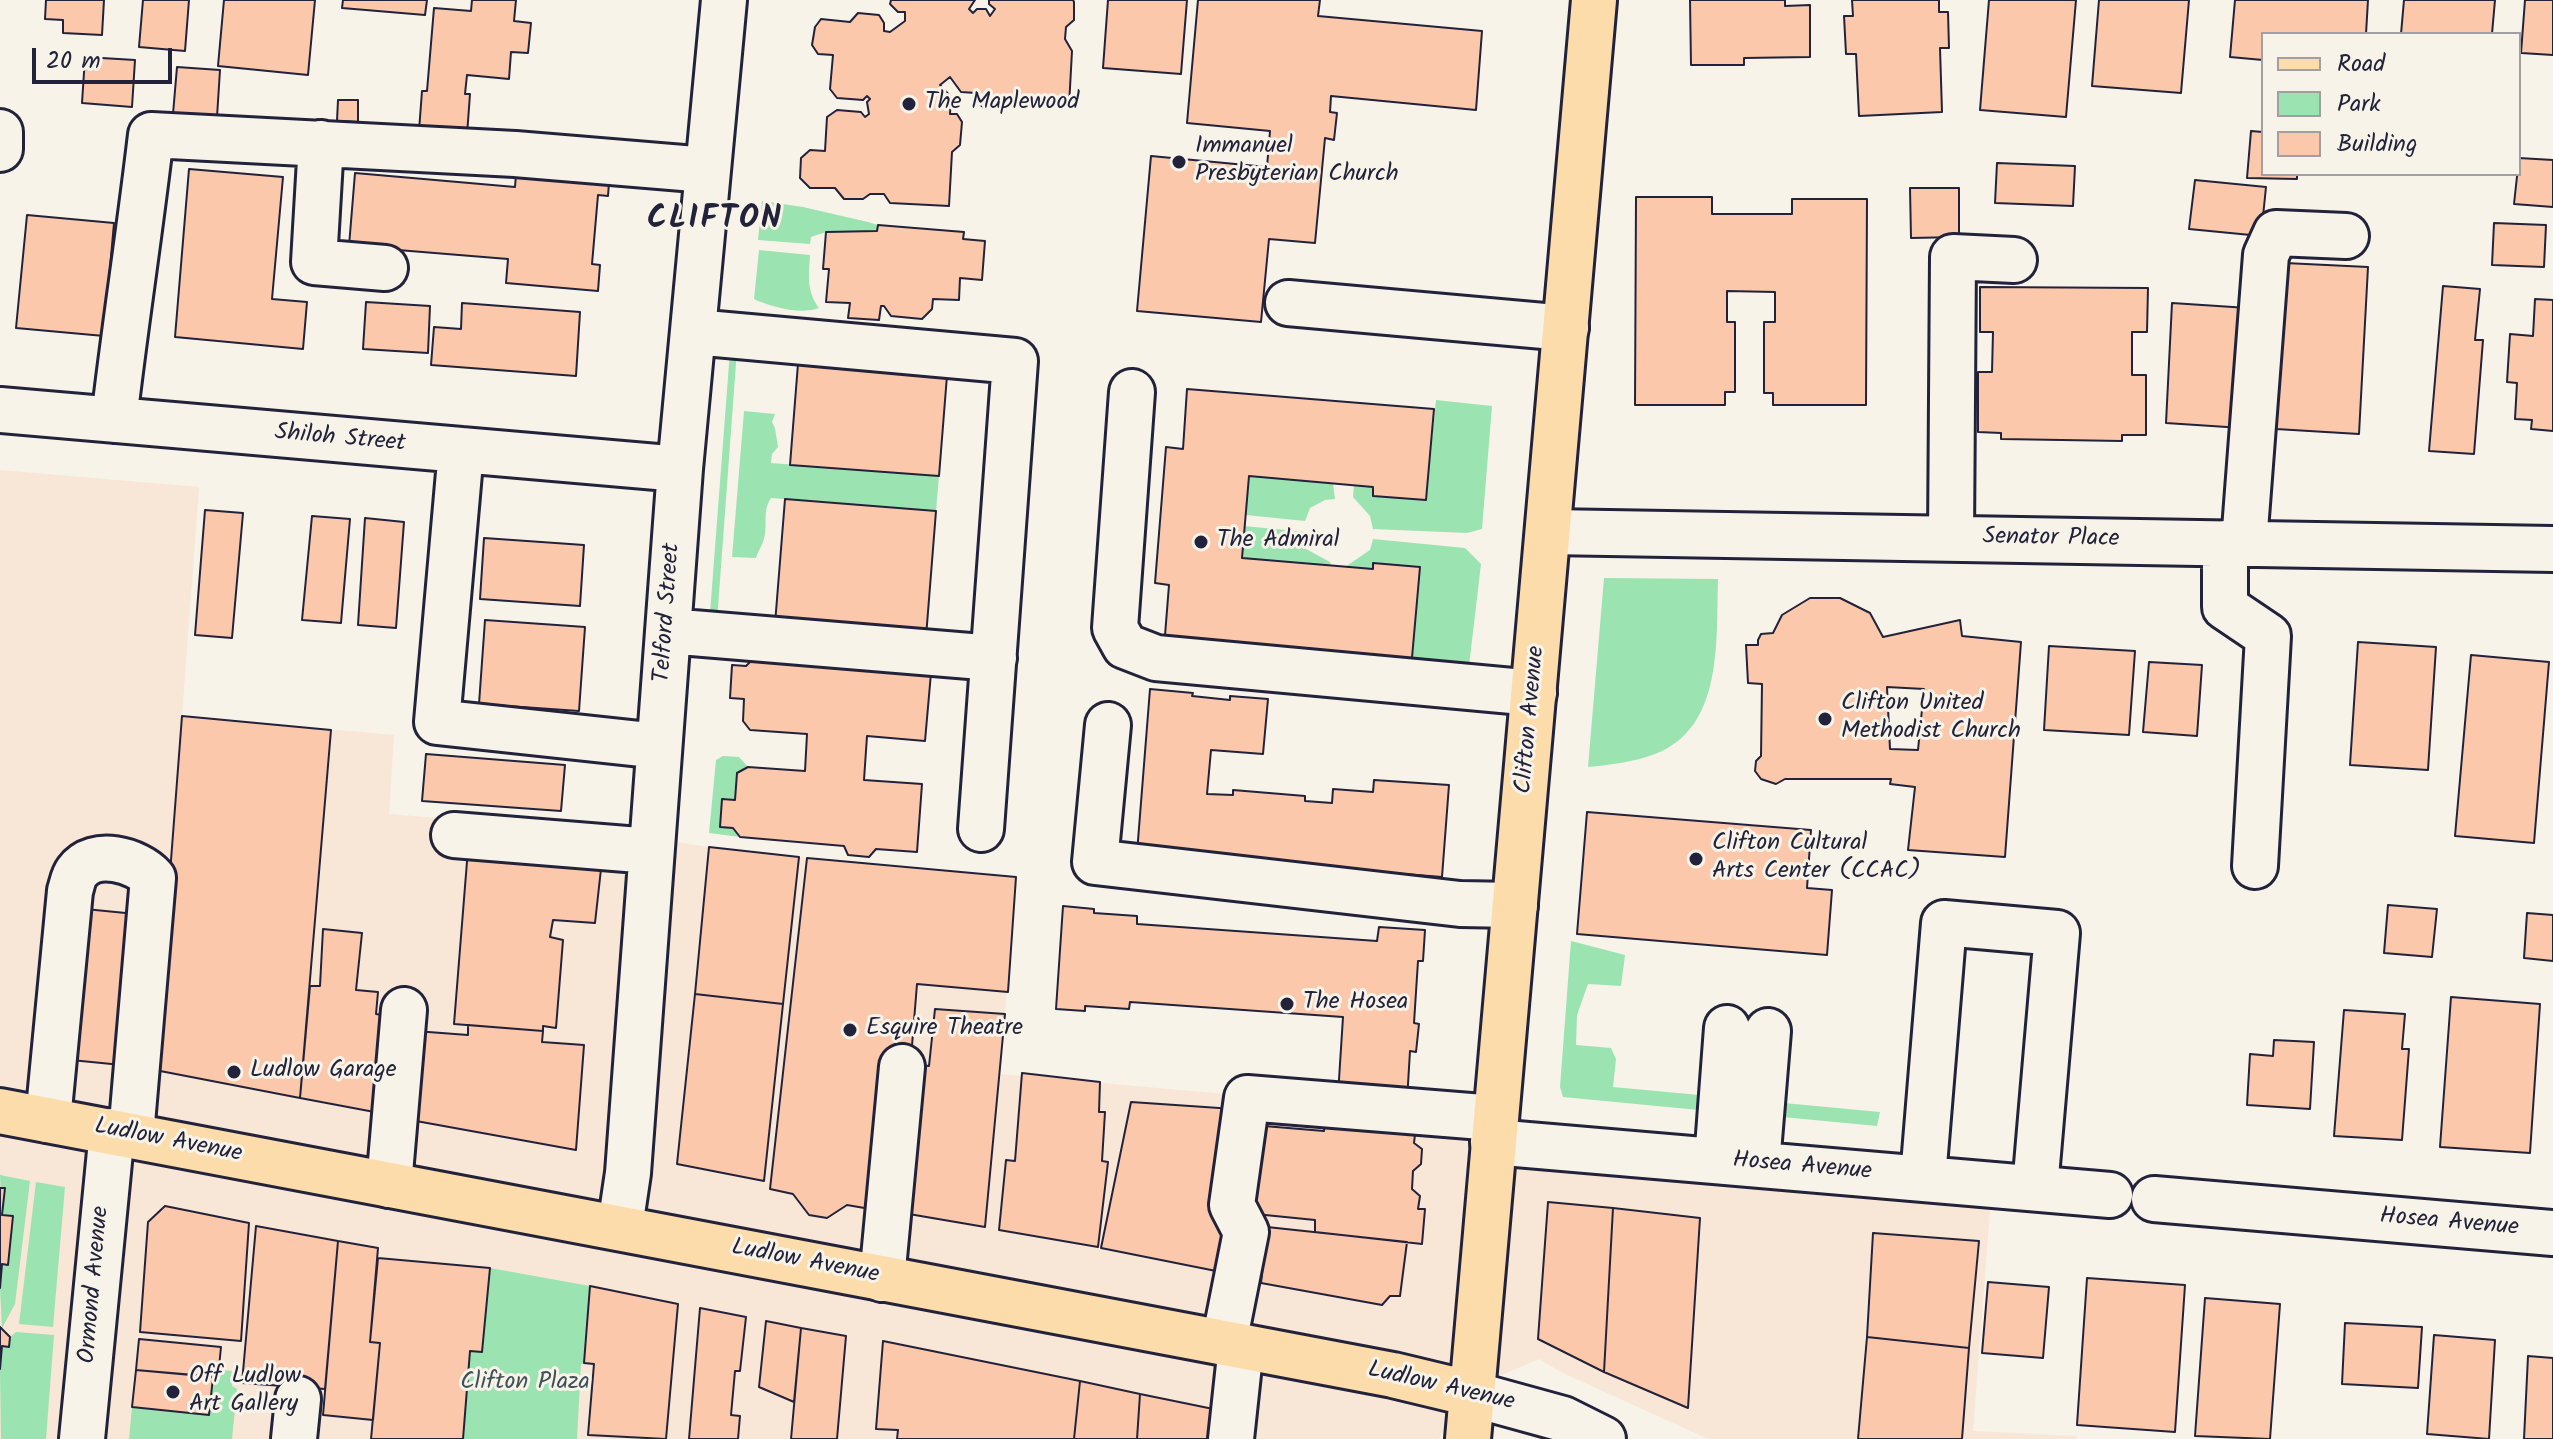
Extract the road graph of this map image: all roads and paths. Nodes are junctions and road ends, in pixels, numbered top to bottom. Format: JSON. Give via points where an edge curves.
{"nodes":[{"id":1,"x":724,"y":0,"type":"edge"},
{"id":2,"x":1594,"y":0,"type":"edge"},
{"id":3,"x":0,"y":132,"type":"edge"},
{"id":4,"x":321,"y":143,"type":"junction"},
{"id":5,"x":0,"y":149,"type":"edge"},
{"id":6,"x":707,"y":170,"type":"junction"},
{"id":7,"x":2346,"y":236,"type":"dead end"},
{"id":8,"x":2014,"y":260,"type":"dead end"},
{"id":9,"x":385,"y":268,"type":"dead end"},
{"id":10,"x":1288,"y":303,"type":"dead end"},
{"id":11,"x":1566,"y":328,"type":"junction"},
{"id":12,"x":694,"y":332,"type":"junction"},
{"id":13,"x":1132,"y":392,"type":"dead end"},
{"id":14,"x":0,"y":410,"type":"edge"},
{"id":15,"x":114,"y":420,"type":"junction"},
{"id":16,"x":461,"y":450,"type":"junction"},
{"id":17,"x":680,"y":469,"type":"junction"},
{"id":18,"x":1549,"y":532,"type":"junction"},
{"id":19,"x":1951,"y":539,"type":"junction"},
{"id":20,"x":2234,"y":543,"type":"junction"},
{"id":21,"x":2553,"y":549,"type":"edge"},
{"id":22,"x":668,"y":631,"type":"junction"},
{"id":23,"x":994,"y":658,"type":"junction"},
{"id":24,"x":1534,"y":693,"type":"junction"},
{"id":25,"x":1108,"y":725,"type":"dead end"},
{"id":26,"x":659,"y":746,"type":"junction"},
{"id":27,"x":981,"y":829,"type":"dead end"},
{"id":28,"x":454,"y":835,"type":"dead end"},
{"id":29,"x":651,"y":851,"type":"junction"},
{"id":30,"x":2255,"y":866,"type":"dead end"},
{"id":31,"x":1515,"y":905,"type":"junction"},
{"id":32,"x":404,"y":1010,"type":"dead end"},
{"id":33,"x":1748,"y":1030,"type":"dead end"},
{"id":34,"x":902,"y":1067,"type":"dead end"},
{"id":35,"x":0,"y":1111,"type":"edge"},
{"id":36,"x":48,"y":1120,"type":"junction"},
{"id":37,"x":1494,"y":1130,"type":"junction"},
{"id":38,"x":122,"y":1133,"type":"junction"},
{"id":39,"x":1737,"y":1163,"type":"junction"},
{"id":40,"x":1923,"y":1178,"type":"junction"},
{"id":41,"x":389,"y":1185,"type":"junction"},
{"id":42,"x":2035,"y":1188,"type":"junction"},
{"id":43,"x":2110,"y":1195,"type":"dead end"},
{"id":44,"x":2154,"y":1199,"type":"dead end"},
{"id":45,"x":620,"y":1227,"type":"junction"},
{"id":46,"x":2553,"y":1233,"type":"edge"},
{"id":47,"x":882,"y":1279,"type":"junction"},
{"id":48,"x":1232,"y":1345,"type":"junction"},
{"id":49,"x":1472,"y":1394,"type":"junction"},
{"id":50,"x":82,"y":1439,"type":"edge"},
{"id":51,"x":1231,"y":1439,"type":"edge"},
{"id":52,"x":1468,"y":1439,"type":"edge"},
{"id":53,"x":1603,"y":1439,"type":"edge"}],
"edges":[{"from":1,"to":6,"type":"street","name":"Telford Street"},
{"from":2,"to":11,"type":"main road","name":"Clifton Avenue"},
{"from":3,"to":5,"type":"street"},
{"from":4,"to":6,"type":"street"},
{"from":4,"to":9,"type":"street","via":[[314,262]]},
{"from":4,"to":15,"type":"street","via":[[151,135]]},
{"from":6,"to":12,"type":"street","name":"Telford Street"},
{"from":7,"to":20,"type":"street","via":[[2276,233],[2266,255]]},
{"from":8,"to":19,"type":"street","via":[[1953,257]]},
{"from":10,"to":11,"type":"street"},
{"from":11,"to":18,"type":"main road","name":"Clifton Avenue"},
{"from":12,"to":17,"type":"street","name":"Telford Street"},
{"from":12,"to":23,"type":"street","via":[[1015,361]]},
{"from":13,"to":24,"type":"street","via":[[1115,628],[1125,646],[1156,658]]},
{"from":14,"to":15,"type":"street","name":"Shiloh Street"},
{"from":15,"to":16,"type":"street","name":"Shiloh Street"},
{"from":16,"to":17,"type":"street","name":"Shiloh Street"},
{"from":16,"to":26,"type":"street","via":[[437,722]]},
{"from":17,"to":22,"type":"street","name":"Telford Street"},
{"from":18,"to":19,"type":"street","name":"Senator Place"},
{"from":18,"to":24,"type":"main road","name":"Clifton Avenue"},
{"from":19,"to":20,"type":"street","name":"Senator Place"},
{"from":20,"to":21,"type":"street","name":"Senator Place"},
{"from":20,"to":30,"type":"street","via":[[2225,607],[2268,636]]},
{"from":22,"to":23,"type":"street"},
{"from":22,"to":26,"type":"street","name":"Telford Street"},
{"from":23,"to":27,"type":"street"},
{"from":24,"to":31,"type":"main road","name":"Clifton Avenue"},
{"from":25,"to":31,"type":"street","via":[[1095,862],[1460,904]]},
{"from":26,"to":29,"type":"street","name":"Telford Street"},
{"from":28,"to":29,"type":"street"},
{"from":29,"to":45,"type":"street","name":"Telford Street"},
{"from":31,"to":37,"type":"main road","name":"Clifton Avenue"},
{"from":32,"to":41,"type":"street"},
{"from":33,"to":39,"type":"street"},
{"from":34,"to":47,"type":"street"},
{"from":35,"to":36,"type":"main road","name":"Ludlow Avenue"},
{"from":36,"to":38,"type":"main road","name":"Ludlow Avenue"},
{"from":36,"to":38,"type":"street","name":"Ormond Avenue","via":[[75,874],[97,859],[127,861],[153,878]]},
{"from":37,"to":39,"type":"street","name":"Hosea Avenue"},
{"from":37,"to":48,"type":"street","name":"Hosea Avenue","via":[[1247,1098],[1232,1205],[1246,1232]]},
{"from":37,"to":49,"type":"main road","name":"Clifton Avenue"},
{"from":38,"to":41,"type":"main road","name":"Ludlow Avenue"},
{"from":38,"to":50,"type":"street","name":"Ormond Avenue"},
{"from":39,"to":40,"type":"street","name":"Hosea Avenue"},
{"from":40,"to":42,"type":"street","name":"Hosea Avenue"},
{"from":40,"to":42,"type":"street","via":[[1944,923],[2057,933]]},
{"from":41,"to":45,"type":"main road","name":"Ludlow Avenue"},
{"from":42,"to":43,"type":"street","name":"Hosea Avenue"},
{"from":44,"to":46,"type":"street","name":"Hosea Avenue"},
{"from":45,"to":47,"type":"main road","name":"Ludlow Avenue"},
{"from":47,"to":48,"type":"main road","name":"Ludlow Avenue"},
{"from":48,"to":49,"type":"main road","name":"Ludlow Avenue"},
{"from":48,"to":51,"type":"street"},
{"from":49,"to":52,"type":"main road","name":"Clifton Avenue"},
{"from":49,"to":53,"type":"street","name":"Ludlow Avenue","via":[[1552,1415]]}]}
